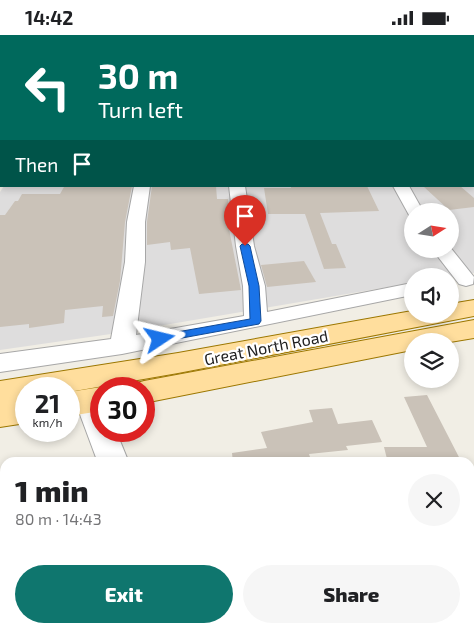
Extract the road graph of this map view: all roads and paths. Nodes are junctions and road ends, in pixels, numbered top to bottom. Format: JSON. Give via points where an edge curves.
{"nodes":[{"id":1,"x":142,"y":187,"type":"edge"},
{"id":2,"x":237,"y":187,"type":"edge"},
{"id":3,"x":403,"y":187,"type":"edge"},
{"id":4,"x":411,"y":203,"type":"edge"},
{"id":5,"x":448,"y":258,"type":"edge"},
{"id":6,"x":463,"y":281,"type":"edge"},
{"id":7,"x":404,"y":291,"type":"edge"},
{"id":8,"x":474,"y":308,"type":"edge"},
{"id":9,"x":459,"y":311,"type":"edge"},
{"id":10,"x":256,"y":321,"type":"junction"},
{"id":11,"x":404,"y":321,"type":"edge"},
{"id":12,"x":474,"y":329,"type":"edge"},
{"id":13,"x":122,"y":346,"type":"junction"},
{"id":14,"x":0,"y":363,"type":"edge"},
{"id":15,"x":155,"y":390,"type":"edge"},
{"id":16,"x":0,"y":392,"type":"edge"},
{"id":17,"x":86,"y":402,"type":"edge"},
{"id":18,"x":15,"y":413,"type":"edge"},
{"id":19,"x":0,"y":415,"type":"edge"},
{"id":20,"x":111,"y":457,"type":"edge"}],
"edges":[{"from":1,"to":13,"type":"street","via":[[136,222],[135,262]]},
{"from":2,"to":10,"type":"street","via":[[254,286]]},
{"from":3,"to":4,"type":"street"},
{"from":5,"to":6,"type":"street"},
{"from":7,"to":10,"type":"street"},
{"from":8,"to":9,"type":"main road"},
{"from":10,"to":13,"type":"street"},
{"from":11,"to":16,"type":"main road","name":"Great North Road"},
{"from":12,"to":15,"type":"main road","name":"Great North Road"},
{"from":13,"to":14,"type":"street"},
{"from":17,"to":20,"type":"street"},
{"from":18,"to":19,"type":"main road"}]}
